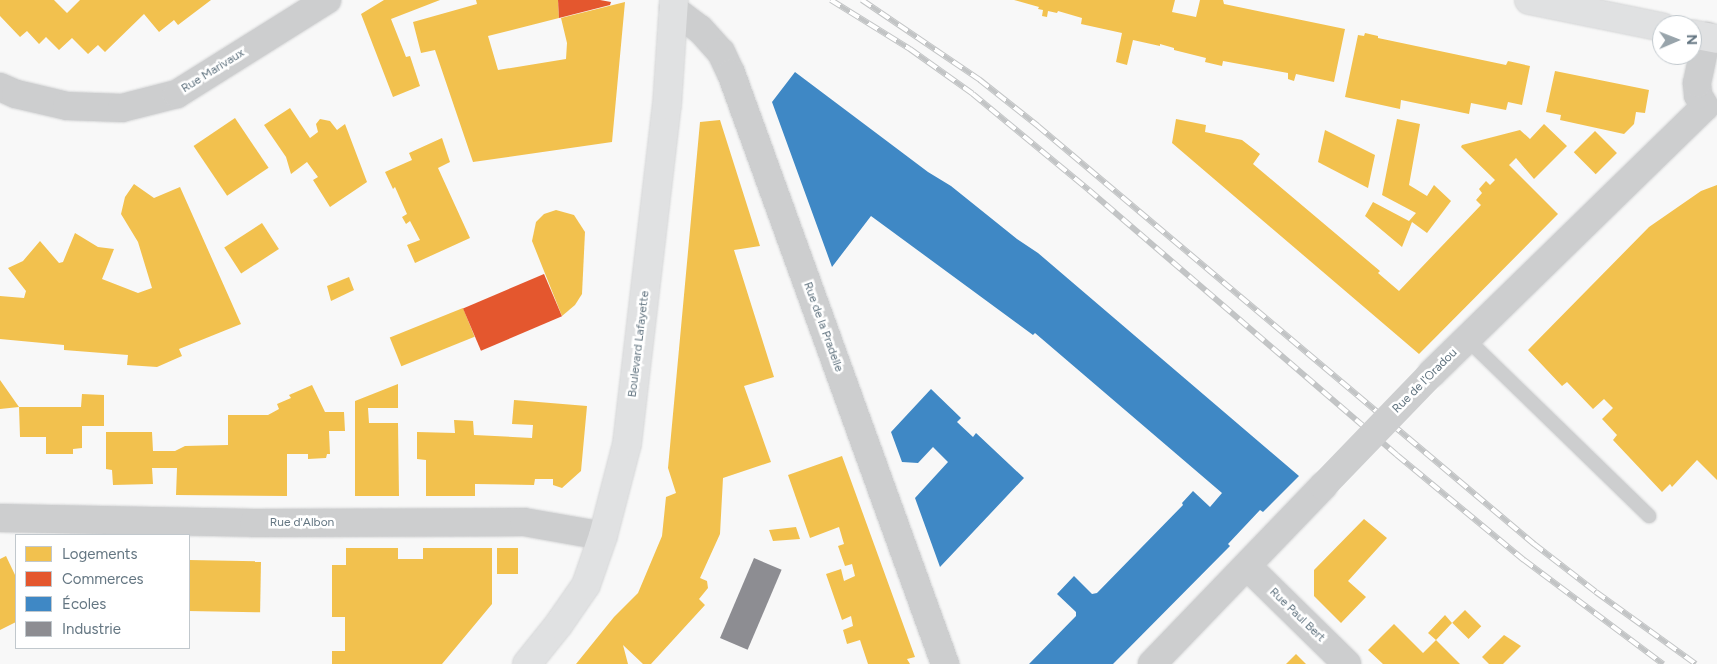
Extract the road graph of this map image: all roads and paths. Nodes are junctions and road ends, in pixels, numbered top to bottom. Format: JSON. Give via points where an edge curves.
{"nodes":[{"id":1,"x":327,"y":0,"type":"edge"},
{"id":2,"x":1529,"y":0,"type":"edge"},
{"id":3,"x":674,"y":4,"type":"edge"},
{"id":4,"x":1652,"y":25,"type":"edge"},
{"id":5,"x":1705,"y":36,"type":"edge"},
{"id":6,"x":0,"y":87,"type":"edge"},
{"id":7,"x":1712,"y":102,"type":"edge"},
{"id":8,"x":1467,"y":339,"type":"junction"},
{"id":9,"x":1650,"y":516,"type":"dead end"},
{"id":10,"x":0,"y":518,"type":"edge"},
{"id":11,"x":602,"y":536,"type":"junction"},
{"id":12,"x":1247,"y":566,"type":"junction"},
{"id":13,"x":526,"y":664,"type":"edge"},
{"id":14,"x":945,"y":664,"type":"edge"},
{"id":15,"x":1152,"y":664,"type":"edge"},
{"id":16,"x":1347,"y":664,"type":"edge"}],
"edges":[{"from":1,"to":6,"type":"street","name":"Rue Marivaux","via":[[177,94],[122,108],[67,106]]},
{"from":2,"to":4,"type":"main road"},
{"from":3,"to":11,"type":"main road","name":"Boulevard Lafayette","via":[[666,105],[627,444]]},
{"from":3,"to":14,"type":"street","name":"Rue de la Pradelle","via":[[720,52],[731,74]]},
{"from":5,"to":7,"type":"street","via":[[1698,95]]},
{"from":7,"to":8,"type":"street","name":"Rue de l'Oradou","via":[[1664,144]]},
{"from":8,"to":9,"type":"lane"},
{"from":8,"to":12,"type":"street","name":"Rue de l'Oradou","bridge":true},
{"from":10,"to":11,"type":"street","name":"Rue d'Albon","via":[[254,523],[524,522]]},
{"from":11,"to":13,"type":"main road","name":"Boulevard Lafayette","via":[[586,585]]},
{"from":12,"to":15,"type":"street","name":"Rue de l'Oradou"},
{"from":12,"to":16,"type":"street","name":"Rue Paul Bert"}]}
